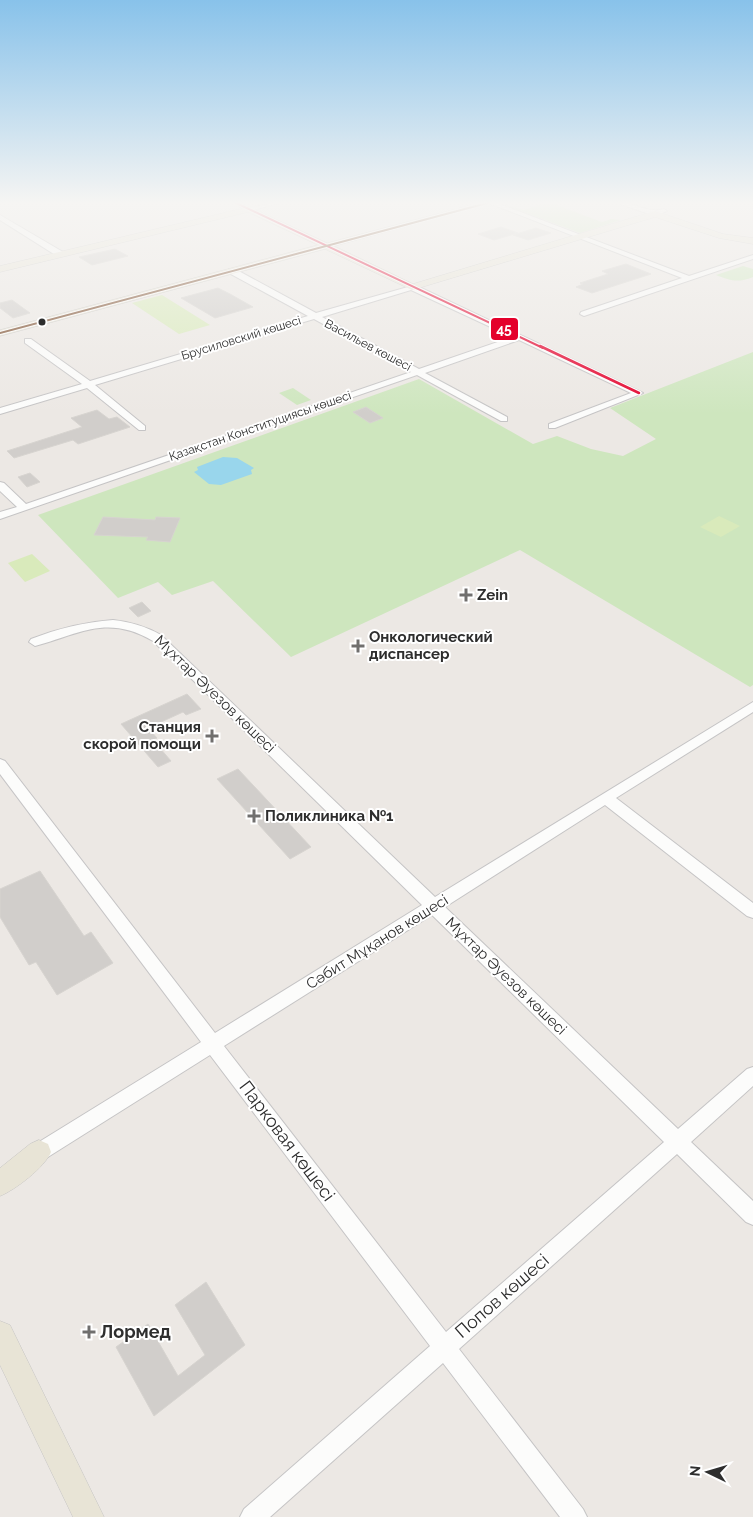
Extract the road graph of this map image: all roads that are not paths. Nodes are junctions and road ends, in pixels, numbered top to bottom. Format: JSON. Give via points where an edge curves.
{"nodes":[{"id":1,"x":225,"y":273,"type":"edge"},
{"id":2,"x":235,"y":273,"type":"edge"},
{"id":3,"x":382,"y":273,"type":"edge"},
{"id":4,"x":460,"y":273,"type":"edge"},
{"id":5,"x":675,"y":273,"type":"edge"},
{"id":6,"x":700,"y":273,"type":"edge"},
{"id":7,"x":688,"y":278,"type":"junction"},
{"id":8,"x":412,"y":287,"type":"junction"},
{"id":9,"x":584,"y":314,"type":"dead end"},
{"id":10,"x":314,"y":316,"type":"junction"},
{"id":11,"x":0,"y":333,"type":"edge"},
{"id":12,"x":520,"y":336,"type":"junction"},
{"id":13,"x":28,"y":341,"type":"dead end"},
{"id":14,"x":417,"y":372,"type":"junction"},
{"id":15,"x":88,"y":384,"type":"junction"},
{"id":16,"x":0,"y":411,"type":"edge"},
{"id":17,"x":504,"y":419,"type":"dead end"},
{"id":18,"x":552,"y":426,"type":"dead end"},
{"id":19,"x":142,"y":428,"type":"dead end"},
{"id":20,"x":0,"y":484,"type":"edge"},
{"id":21,"x":24,"y":508,"type":"junction"},
{"id":22,"x":0,"y":516,"type":"edge"},
{"id":23,"x":34,"y":642,"type":"dead end"},
{"id":24,"x":753,"y":706,"type":"edge"},
{"id":25,"x":0,"y":764,"type":"edge"},
{"id":26,"x":606,"y":798,"type":"junction"},
{"id":27,"x":434,"y":906,"type":"junction"},
{"id":28,"x":753,"y":912,"type":"edge"},
{"id":29,"x":214,"y":1044,"type":"junction"},
{"id":30,"x":753,"y":1075,"type":"edge"},
{"id":31,"x":678,"y":1142,"type":"junction"},
{"id":32,"x":39,"y":1152,"type":"junction"},
{"id":33,"x":0,"y":1167,"type":"edge"},
{"id":34,"x":0,"y":1178,"type":"edge"},
{"id":35,"x":0,"y":1184,"type":"edge"},
{"id":36,"x":753,"y":1215,"type":"edge"},
{"id":37,"x":0,"y":1336,"type":"edge"},
{"id":38,"x":445,"y":1347,"type":"junction"},
{"id":39,"x":89,"y":1517,"type":"edge"},
{"id":40,"x":252,"y":1517,"type":"edge"},
{"id":41,"x":575,"y":1517,"type":"edge"}],
"edges":[{"from":1,"to":11,"type":"main road"},
{"from":2,"to":10,"type":"street","name":"Васильев көшесі"},
{"from":3,"to":8,"type":"main road"},
{"from":4,"to":8,"type":"main road","name":"Брусиловский көшесі"},
{"from":5,"to":7,"type":"street"},
{"from":6,"to":7,"type":"street"},
{"from":7,"to":9,"type":"street"},
{"from":8,"to":10,"type":"street","name":"Брусиловский көшесі"},
{"from":8,"to":12,"type":"street"},
{"from":10,"to":14,"type":"street","name":"Васильев көшесі"},
{"from":10,"to":15,"type":"street","name":"Брусиловский көшесі"},
{"from":12,"to":14,"type":"street","name":"Қазақстан Конституциясы көшесі"},
{"from":12,"to":18,"type":"street","via":[[639,393]]},
{"from":13,"to":15,"type":"street"},
{"from":14,"to":17,"type":"street","name":"Васильев көшесі"},
{"from":14,"to":21,"type":"street","name":"Қазақстан Конституциясы көшесі"},
{"from":15,"to":16,"type":"street","name":"Брусиловский көшесі"},
{"from":15,"to":19,"type":"street"},
{"from":20,"to":21,"type":"street"},
{"from":21,"to":22,"type":"street","name":"Қазақстан Конституциясы көшесі"},
{"from":23,"to":27,"type":"street","name":"Мұхтар Әуезов көшесі","via":[[67,630],[101,625],[133,626],[152,634]]},
{"from":24,"to":26,"type":"street","name":"Сәбит Мұқанов көшесі"},
{"from":25,"to":29,"type":"street","name":"Парковая көшесі"},
{"from":26,"to":27,"type":"street","name":"Сәбит Мұқанов көшесі"},
{"from":26,"to":28,"type":"street"},
{"from":27,"to":29,"type":"street","name":"Сәбит Мұқанов көшесі"},
{"from":27,"to":31,"type":"street","name":"Мұхтар Әуезов көшесі"},
{"from":29,"to":32,"type":"street","name":"Сәбит Мұқанов көшесі"},
{"from":29,"to":38,"type":"street","name":"Парковая көшесі"},
{"from":30,"to":31,"type":"street","name":"Попов көшесі"},
{"from":31,"to":36,"type":"street","name":"Мұхтар Әуезов көшесі"},
{"from":31,"to":38,"type":"street","name":"Попов көшесі"},
{"from":32,"to":33,"type":"main road"},
{"from":32,"to":34,"type":"street","name":"Сәбит Мұқанов көшесі"},
{"from":32,"to":35,"type":"main road"},
{"from":37,"to":39,"type":"main road"},
{"from":38,"to":40,"type":"street","name":"Попов көшесі"},
{"from":38,"to":41,"type":"street","name":"Парковая көшесі"}]}
